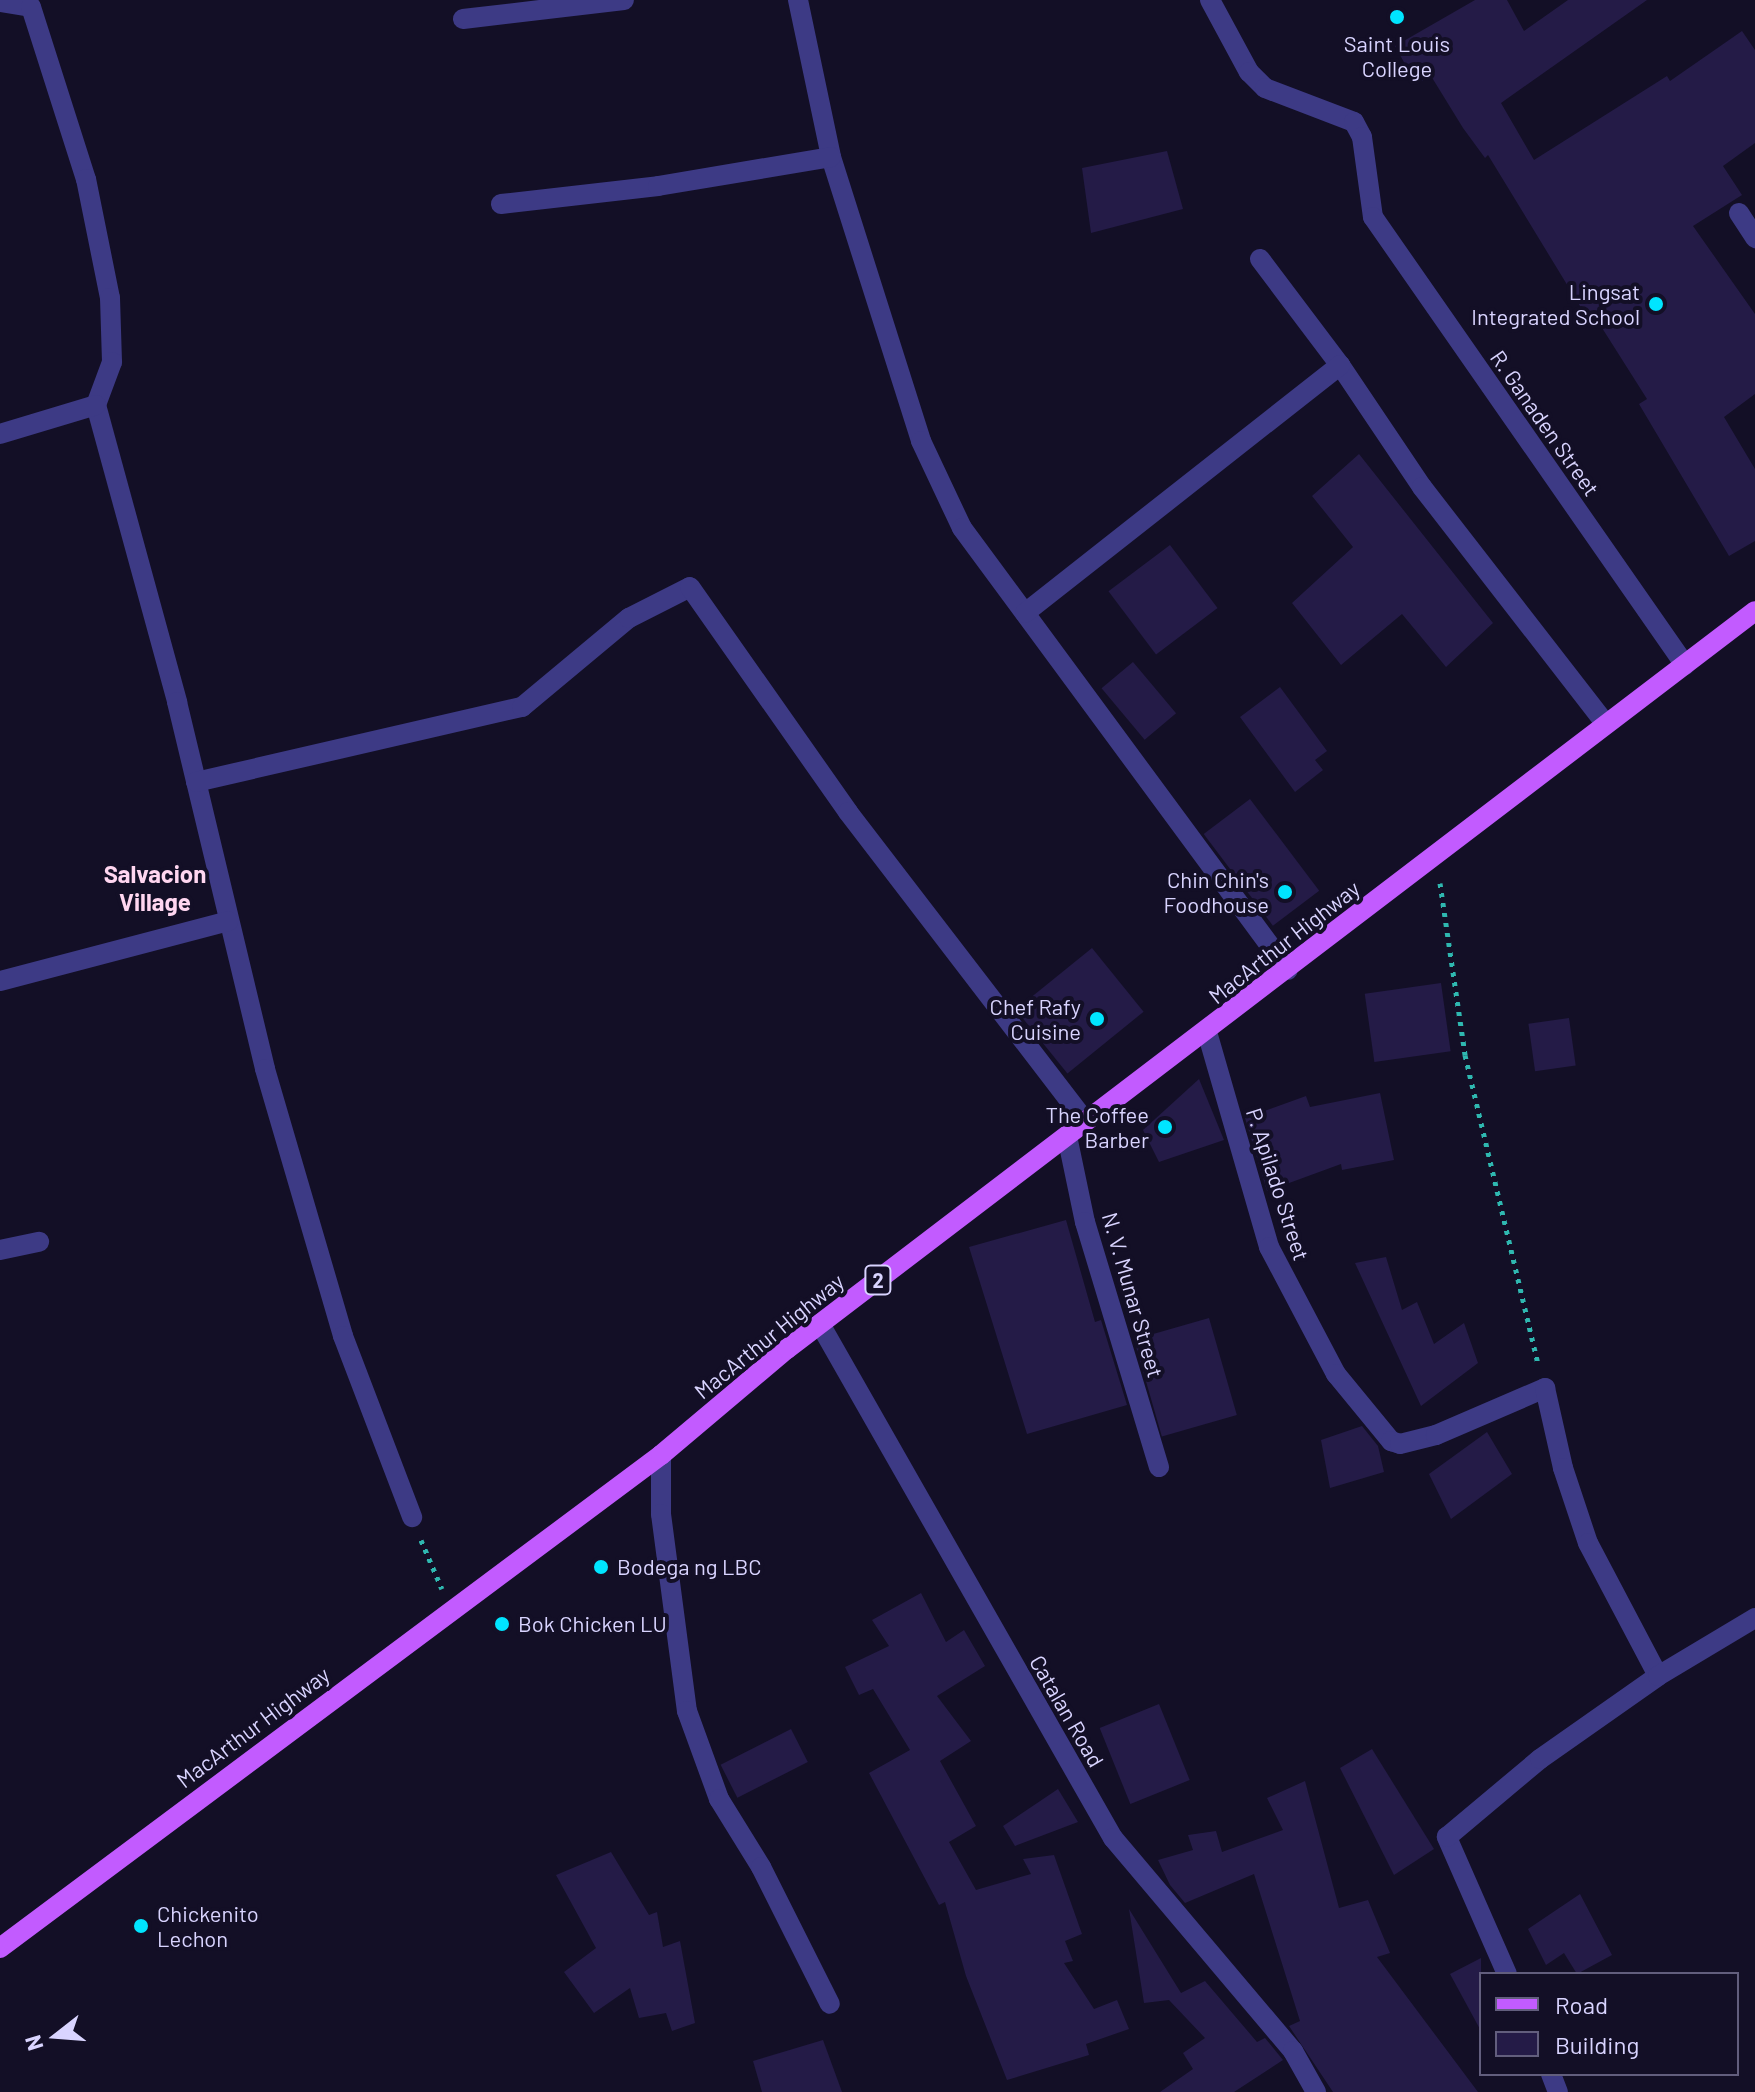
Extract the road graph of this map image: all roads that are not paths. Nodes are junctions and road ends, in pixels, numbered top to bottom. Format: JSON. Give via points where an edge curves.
{"nodes":[{"id":1,"x":624,"y":0,"type":"edge"},
{"id":2,"x":798,"y":0,"type":"edge"},
{"id":3,"x":1210,"y":0,"type":"edge"},
{"id":4,"x":0,"y":2,"type":"edge"},
{"id":5,"x":463,"y":19,"type":"dead end"},
{"id":6,"x":831,"y":157,"type":"junction"},
{"id":7,"x":501,"y":204,"type":"dead end"},
{"id":8,"x":1739,"y":213,"type":"dead end"},
{"id":9,"x":1755,"y":238,"type":"edge"},
{"id":10,"x":1260,"y":259,"type":"dead end"},
{"id":11,"x":1340,"y":365,"type":"junction"},
{"id":12,"x":96,"y":405,"type":"junction"},
{"id":13,"x":0,"y":434,"type":"edge"},
{"id":14,"x":1755,"y":611,"type":"edge"},
{"id":15,"x":1025,"y":613,"type":"junction"},
{"id":16,"x":1685,"y":665,"type":"junction"},
{"id":17,"x":1606,"y":724,"type":"junction"},
{"id":18,"x":196,"y":782,"type":"junction"},
{"id":19,"x":228,"y":921,"type":"junction"},
{"id":20,"x":1288,"y":970,"type":"junction"},
{"id":21,"x":0,"y":981,"type":"edge"},
{"id":22,"x":1207,"y":1032,"type":"junction"},
{"id":23,"x":1085,"y":1121,"type":"junction"},
{"id":24,"x":1067,"y":1136,"type":"junction"},
{"id":25,"x":39,"y":1242,"type":"dead end"},
{"id":26,"x":0,"y":1250,"type":"edge"},
{"id":27,"x":820,"y":1324,"type":"junction"},
{"id":28,"x":661,"y":1455,"type":"junction"},
{"id":29,"x":1159,"y":1467,"type":"dead end"},
{"id":30,"x":412,"y":1517,"type":"road end"},
{"id":31,"x":1755,"y":1618,"type":"edge"},
{"id":32,"x":1658,"y":1676,"type":"junction"},
{"id":33,"x":0,"y":1948,"type":"edge"},
{"id":34,"x":1506,"y":1972,"type":"edge"},
{"id":35,"x":830,"y":2004,"type":"dead end"},
{"id":36,"x":1316,"y":2092,"type":"edge"}],
"edges":[{"from":1,"to":5,"type":"street"},
{"from":2,"to":6,"type":"street"},
{"from":3,"to":16,"type":"street","name":"R. Ganaden Street","via":[[1249,72],[1265,88],[1354,122],[1362,137],[1373,217]]},
{"from":4,"to":12,"type":"street","via":[[31,7],[86,179],[110,298],[112,362]]},
{"from":6,"to":7,"type":"street","via":[[658,186]]},
{"from":6,"to":15,"type":"street","via":[[921,441],[962,528]]},
{"from":8,"to":9,"type":"street"},
{"from":10,"to":11,"type":"street"},
{"from":11,"to":15,"type":"street"},
{"from":11,"to":17,"type":"street","via":[[1422,487]]},
{"from":12,"to":13,"type":"street"},
{"from":12,"to":18,"type":"street"},
{"from":14,"to":16,"type":"main road","name":"MacArthur Highway","number":"2"},
{"from":15,"to":20,"type":"street"},
{"from":16,"to":17,"type":"main road","name":"MacArthur Highway","number":"2"},
{"from":17,"to":20,"type":"main road","name":"MacArthur Highway","number":"2"},
{"from":18,"to":19,"type":"street"},
{"from":18,"to":23,"type":"street","via":[[522,707],[629,618],[690,587],[848,812]]},
{"from":19,"to":21,"type":"street"},
{"from":19,"to":30,"type":"street","via":[[343,1336]]},
{"from":20,"to":22,"type":"main road","name":"MacArthur Highway","number":"2"},
{"from":22,"to":23,"type":"main road","name":"MacArthur Highway","number":"2"},
{"from":22,"to":32,"type":"street","name":"P. Apilado Street","via":[[1269,1247],[1336,1374],[1391,1441],[1409,1444],[1545,1388],[1563,1468],[1588,1543]]},
{"from":23,"to":24,"type":"main road","name":"MacArthur Highway","number":"2"},
{"from":24,"to":27,"type":"main road","name":"MacArthur Highway","number":"2"},
{"from":24,"to":29,"type":"street","name":"N. V. Munar Street","via":[[1085,1222]]},
{"from":25,"to":26,"type":"street"},
{"from":27,"to":28,"type":"main road","name":"MacArthur Highway","number":"2"},
{"from":27,"to":36,"type":"street","name":"Catalan Road","via":[[1113,1838],[1293,2051]]},
{"from":28,"to":33,"type":"main road","name":"MacArthur Highway","number":"2"},
{"from":28,"to":35,"type":"street","via":[[661,1514],[687,1711],[719,1799],[761,1867]]},
{"from":31,"to":32,"type":"street"},
{"from":32,"to":34,"type":"street","via":[[1540,1759],[1447,1837]]}]}
